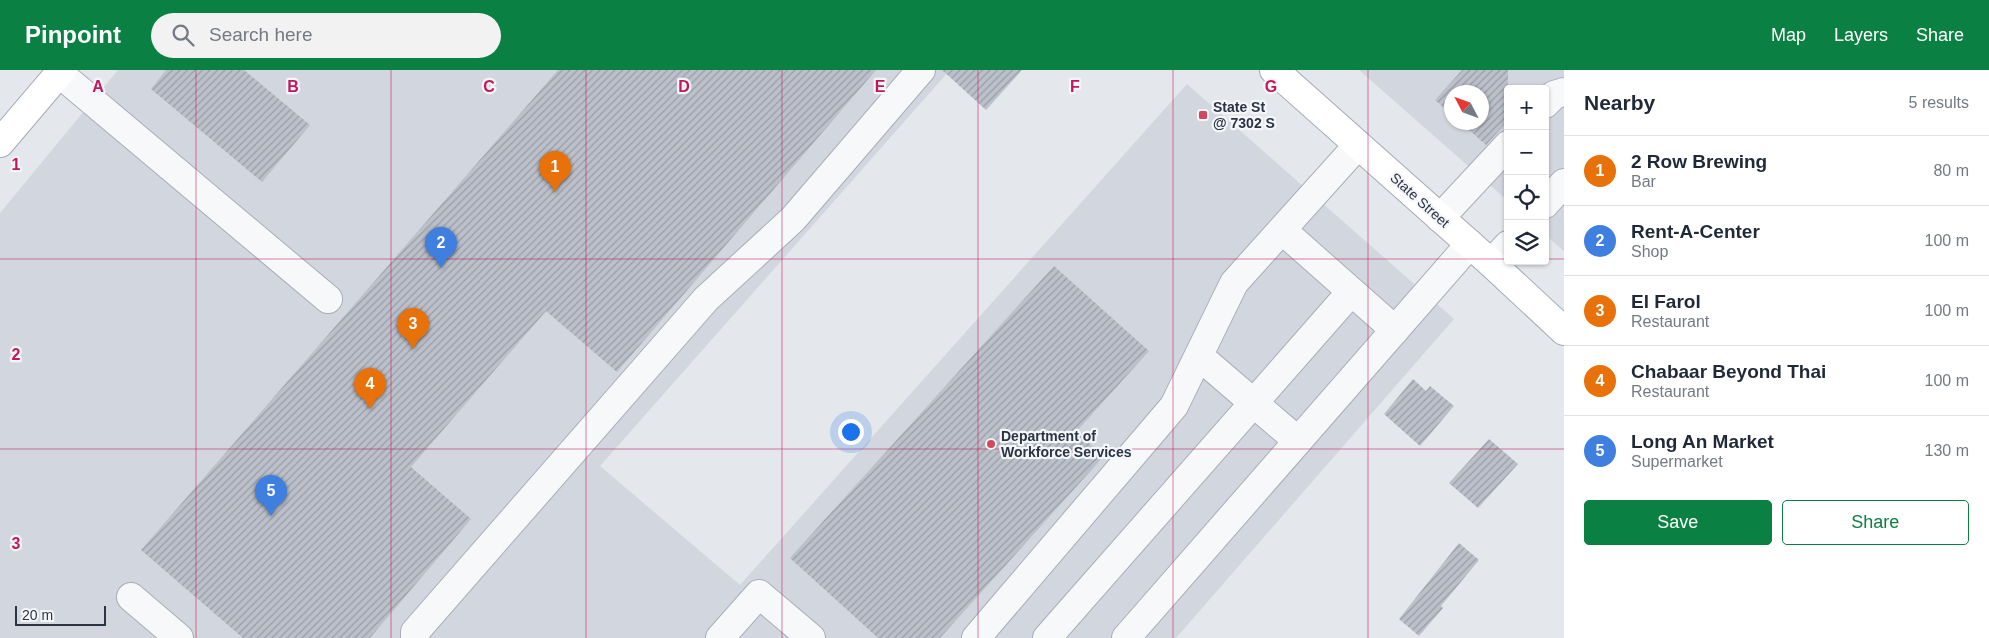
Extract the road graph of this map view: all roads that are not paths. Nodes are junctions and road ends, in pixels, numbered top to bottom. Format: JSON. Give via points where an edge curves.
{"nodes":[{"id":1,"x":921,"y":70,"type":"edge"},
{"id":2,"x":1274,"y":70,"type":"edge"},
{"id":3,"x":60,"y":72,"type":"edge"},
{"id":4,"x":1564,"y":92,"type":"edge"},
{"id":5,"x":1549,"y":100,"type":"edge"},
{"id":6,"x":0,"y":143,"type":"edge"},
{"id":7,"x":1358,"y":145,"type":"junction"},
{"id":8,"x":1504,"y":149,"type":"edge"},
{"id":9,"x":1564,"y":183,"type":"edge"},
{"id":10,"x":1549,"y":200,"type":"edge"},
{"id":11,"x":1440,"y":218,"type":"junction"},
{"id":12,"x":1282,"y":230,"type":"junction"},
{"id":13,"x":1470,"y":244,"type":"junction"},
{"id":14,"x":1500,"y":254,"type":"edge"},
{"id":15,"x":1351,"y":292,"type":"junction"},
{"id":16,"x":328,"y":299,"type":"dead end"},
{"id":17,"x":1395,"y":330,"type":"junction"},
{"id":18,"x":1564,"y":331,"type":"edge"},
{"id":19,"x":1199,"y":356,"type":"junction"},
{"id":20,"x":1253,"y":402,"type":"junction"},
{"id":21,"x":1298,"y":441,"type":"junction"},
{"id":22,"x":131,"y":597,"type":"dead end"},
{"id":23,"x":179,"y":638,"type":"edge"},
{"id":24,"x":415,"y":638,"type":"edge"},
{"id":25,"x":720,"y":638,"type":"edge"},
{"id":26,"x":811,"y":638,"type":"edge"},
{"id":27,"x":976,"y":638,"type":"edge"},
{"id":28,"x":1046,"y":638,"type":"edge"},
{"id":29,"x":1126,"y":638,"type":"edge"}],
"edges":[{"from":1,"to":24,"type":"lane","via":[[794,219],[706,300],[415,632]]},
{"from":2,"to":7,"type":"main road","name":"State Street"},
{"from":3,"to":6,"type":"main road"},
{"from":3,"to":16,"type":"lane"},
{"from":4,"to":5,"type":"lane"},
{"from":7,"to":11,"type":"main road","name":"State Street"},
{"from":7,"to":12,"type":"lane"},
{"from":8,"to":11,"type":"lane"},
{"from":9,"to":10,"type":"lane"},
{"from":11,"to":13,"type":"main road","name":"State Street"},
{"from":12,"to":15,"type":"lane"},
{"from":12,"to":19,"type":"lane","via":[[1234,283]]},
{"from":13,"to":14,"type":"main road","name":"State Street"},
{"from":13,"to":17,"type":"lane"},
{"from":14,"to":18,"type":"main road","name":"State Street"},
{"from":15,"to":17,"type":"lane"},
{"from":15,"to":20,"type":"lane"},
{"from":17,"to":21,"type":"lane"},
{"from":19,"to":20,"type":"lane"},
{"from":19,"to":27,"type":"lane","via":[[1174,406]]},
{"from":20,"to":21,"type":"lane"},
{"from":20,"to":28,"type":"lane"},
{"from":21,"to":29,"type":"lane"},
{"from":22,"to":23,"type":"lane"},
{"from":25,"to":26,"type":"lane","via":[[759,594]]}]}
